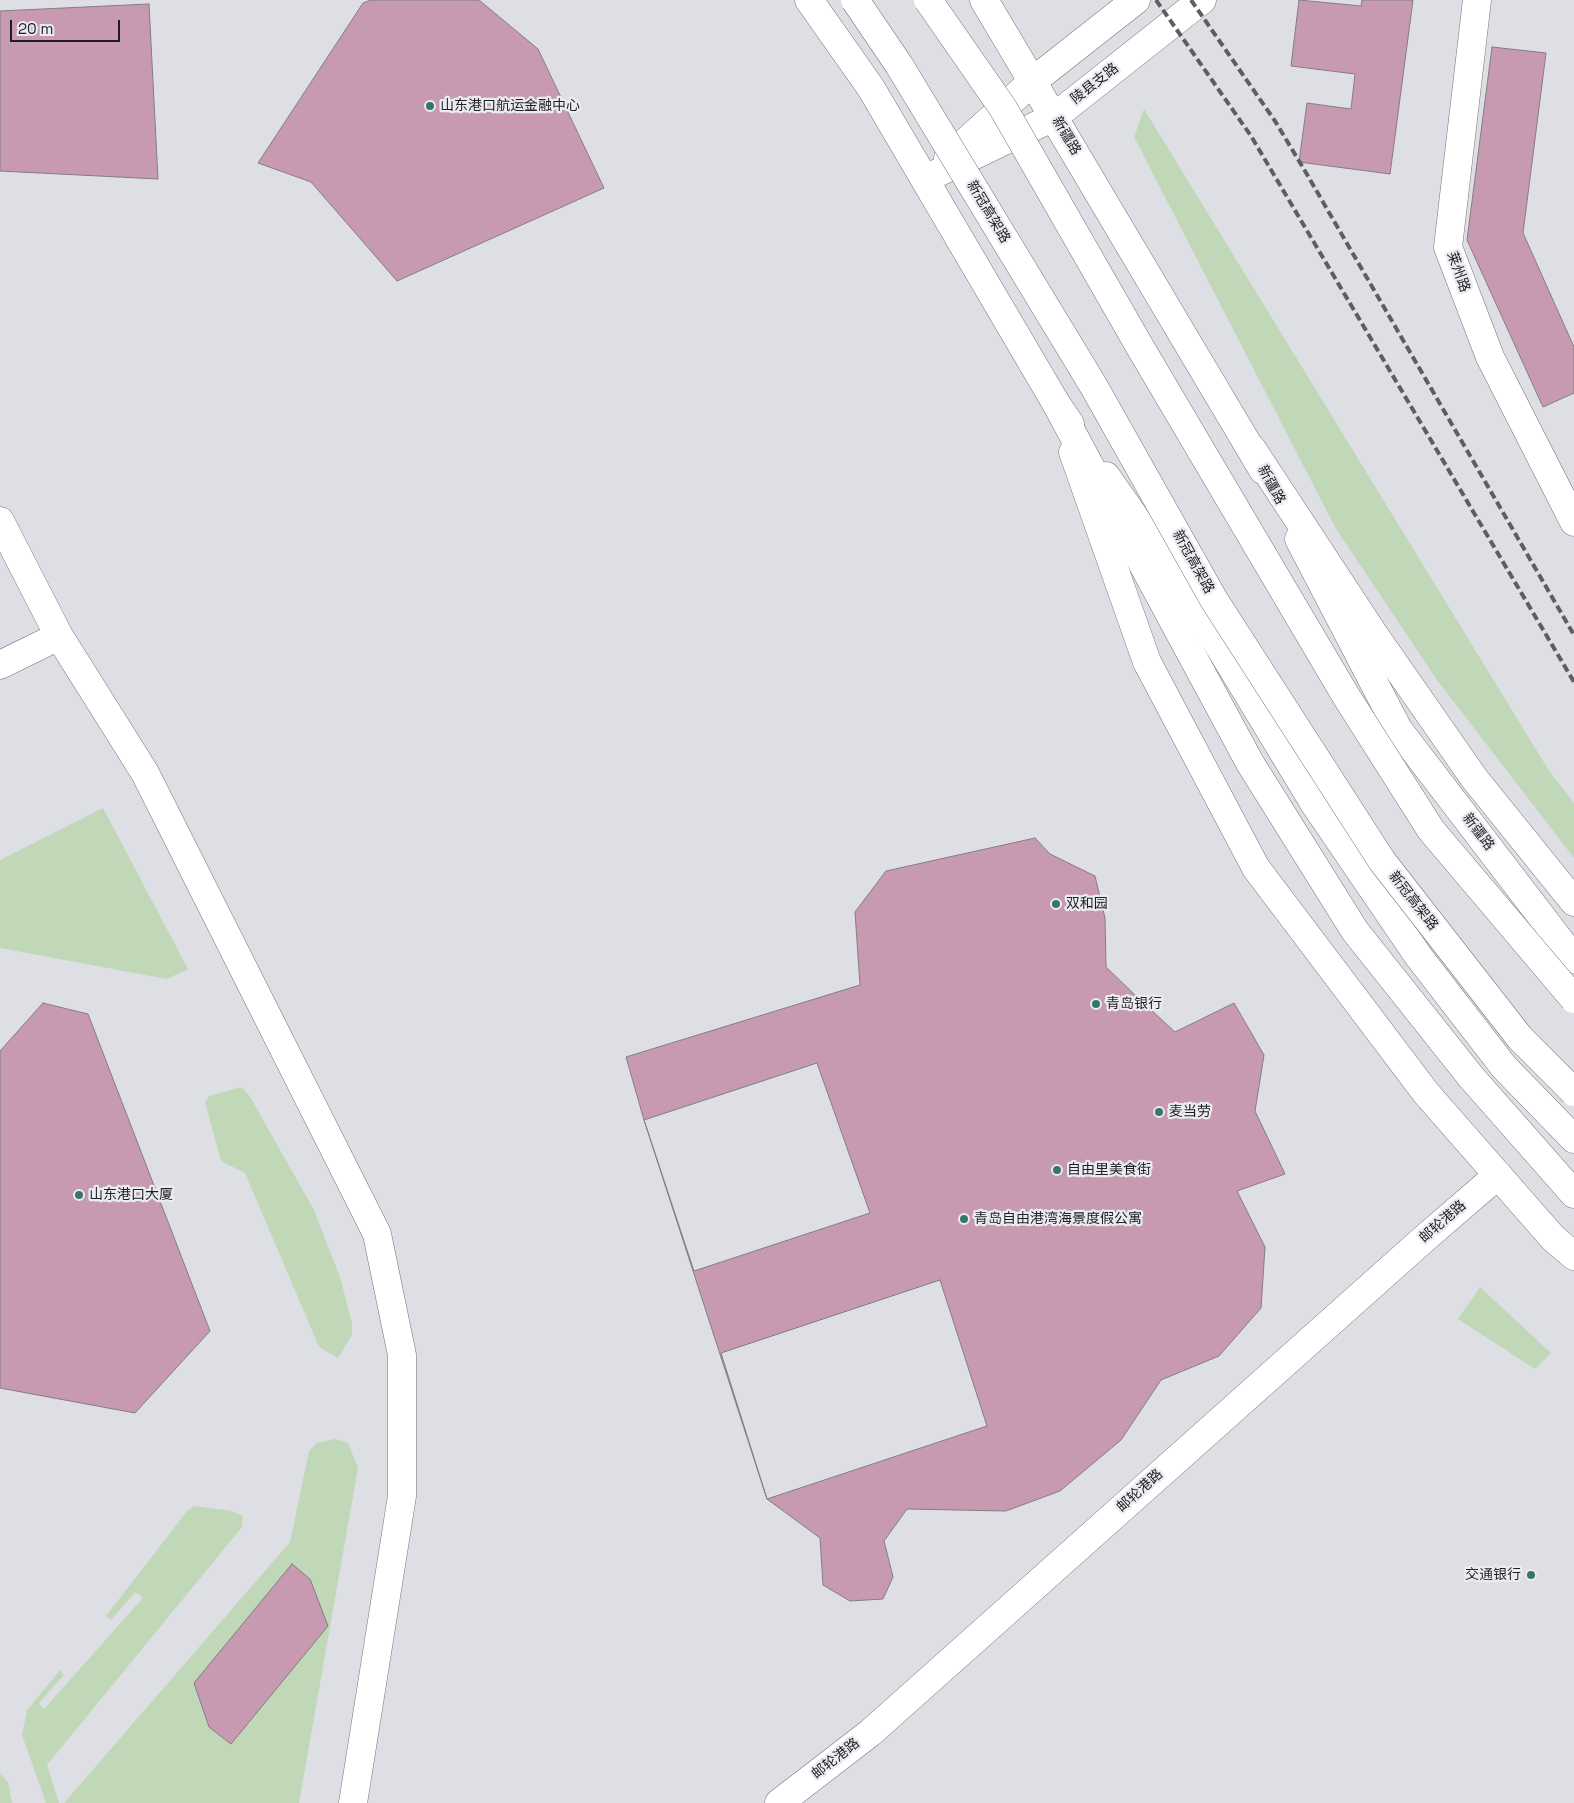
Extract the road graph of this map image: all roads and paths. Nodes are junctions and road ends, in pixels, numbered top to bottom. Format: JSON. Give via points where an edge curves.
{"nodes":[{"id":1,"x":809,"y":0,"type":"edge"},
{"id":2,"x":855,"y":0,"type":"edge"},
{"id":3,"x":928,"y":0,"type":"edge"},
{"id":4,"x":984,"y":0,"type":"edge"},
{"id":5,"x":1136,"y":0,"type":"edge"},
{"id":6,"x":1202,"y":0,"type":"edge"},
{"id":7,"x":1476,"y":0,"type":"edge"},
{"id":8,"x":1033,"y":81,"type":"junction"},
{"id":9,"x":1054,"y":117,"type":"junction"},
{"id":10,"x":924,"y":179,"type":"junction"},
{"id":11,"x":1057,"y":405,"type":"junction"},
{"id":12,"x":1252,"y":449,"type":"junction"},
{"id":13,"x":0,"y":521,"type":"edge"},
{"id":14,"x":1574,"y":522,"type":"edge"},
{"id":15,"x":59,"y":636,"type":"junction"},
{"id":16,"x":0,"y":665,"type":"edge"},
{"id":17,"x":1574,"y":902,"type":"edge"},
{"id":18,"x":1574,"y":959,"type":"edge"},
{"id":19,"x":1574,"y":999,"type":"edge"},
{"id":20,"x":1574,"y":1092,"type":"edge"},
{"id":21,"x":1574,"y":1139,"type":"edge"},
{"id":22,"x":1498,"y":1175,"type":"junction"},
{"id":23,"x":1574,"y":1194,"type":"edge"},
{"id":24,"x":1574,"y":1256,"type":"edge"},
{"id":25,"x":353,"y":1803,"type":"edge"},
{"id":26,"x":779,"y":1803,"type":"edge"}],
"edges":[{"from":1,"to":10,"type":"main road","via":[[871,88]]},
{"from":2,"to":20,"type":"main road","name":"新冠高架路","bridge":true,"via":[[899,65],[1093,385],[1214,600],[1382,860],[1520,1038]]},
{"from":3,"to":19,"type":"main road","bridge":true,"via":[[1003,108],[1346,696],[1431,830]]},
{"from":4,"to":8,"type":"main road","name":"新疆路"},
{"from":5,"to":8,"type":"main road"},
{"from":6,"to":9,"type":"main road","name":"陵县支路"},
{"from":7,"to":14,"type":"main road","name":"莱州路","via":[[1448,247],[1490,357]]},
{"from":8,"to":9,"type":"main road","name":"新疆路"},
{"from":8,"to":10,"type":"main road"},
{"from":9,"to":10,"type":"main road","name":"陵县支路"},
{"from":9,"to":12,"type":"main road","name":"新疆路"},
{"from":10,"to":11,"type":"main road"},
{"from":11,"to":21,"type":"main road","via":[[1182,585],[1314,803],[1419,957],[1504,1067]]},
{"from":11,"to":22,"type":"main road","via":[[1147,662],[1256,868],[1426,1092]]},
{"from":11,"to":23,"type":"main road","via":[[1250,763],[1355,931],[1470,1077]]},
{"from":12,"to":17,"type":"main road","via":[[1373,633],[1474,778]]},
{"from":12,"to":18,"type":"main road","name":"新疆路","via":[[1398,729]]},
{"from":13,"to":15,"type":"main road"},
{"from":15,"to":16,"type":"main road"},
{"from":15,"to":25,"type":"main road","via":[[145,773],[377,1234],[402,1355],[402,1496]]},
{"from":22,"to":24,"type":"main road","via":[[1553,1238]]},
{"from":22,"to":26,"type":"main road","name":"邮轮港路","via":[[870,1732]]}]}
